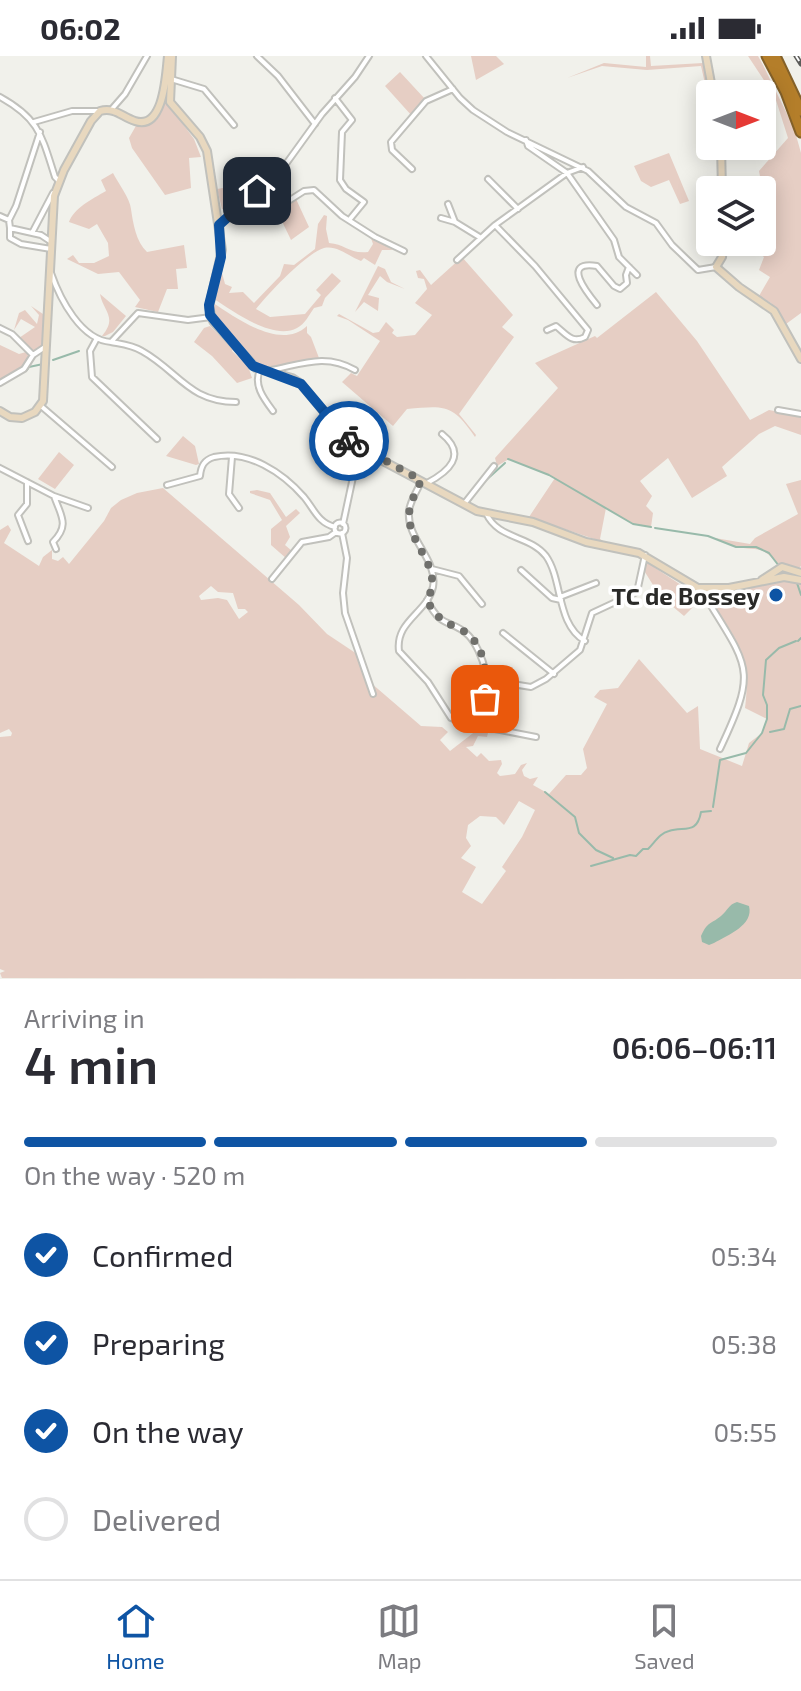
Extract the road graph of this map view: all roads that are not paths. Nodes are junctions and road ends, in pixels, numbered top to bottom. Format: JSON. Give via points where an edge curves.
{"nodes":[{"id":1,"x":147,"y":56,"type":"edge"},
{"id":2,"x":170,"y":56,"type":"edge"},
{"id":3,"x":257,"y":56,"type":"edge"},
{"id":4,"x":369,"y":56,"type":"edge"},
{"id":5,"x":426,"y":56,"type":"edge"},
{"id":6,"x":706,"y":56,"type":"edge"},
{"id":7,"x":767,"y":56,"type":"edge"},
{"id":8,"x":775,"y":56,"type":"edge"},
{"id":9,"x":171,"y":79,"type":"junction"},
{"id":10,"x":710,"y":80,"type":"edge"},
{"id":11,"x":453,"y":89,"type":"junction"},
{"id":12,"x":0,"y":97,"type":"edge"},
{"id":13,"x":335,"y":98,"type":"junction"},
{"id":14,"x":111,"y":110,"type":"junction"},
{"id":15,"x":100,"y":111,"type":"junction"},
{"id":16,"x":801,"y":111,"type":"edge"},
{"id":17,"x":34,"y":122,"type":"junction"},
{"id":18,"x":315,"y":124,"type":"junction"},
{"id":19,"x":234,"y":125,"type":"dead end"},
{"id":20,"x":41,"y":132,"type":"junction"},
{"id":21,"x":801,"y":132,"type":"edge"},
{"id":22,"x":526,"y":140,"type":"junction"},
{"id":23,"x":583,"y":167,"type":"junction"},
{"id":24,"x":412,"y":169,"type":"dead end"},
{"id":25,"x":567,"y":173,"type":"junction"},
{"id":26,"x":488,"y":179,"type":"dead end"},
{"id":27,"x":59,"y":181,"type":"junction"},
{"id":28,"x":55,"y":191,"type":"junction"},
{"id":29,"x":257,"y":191,"type":"junction"},
{"id":30,"x":448,"y":204,"type":"dead end"},
{"id":31,"x":518,"y":209,"type":"junction"},
{"id":32,"x":0,"y":216,"type":"edge"},
{"id":33,"x":441,"y":218,"type":"dead end"},
{"id":34,"x":350,"y":219,"type":"junction"},
{"id":35,"x":9,"y":220,"type":"junction"},
{"id":36,"x":455,"y":222,"type":"junction"},
{"id":37,"x":219,"y":225,"type":"junction"},
{"id":38,"x":495,"y":225,"type":"junction"},
{"id":39,"x":10,"y":228,"type":"junction"},
{"id":40,"x":32,"y":233,"type":"junction"},
{"id":41,"x":481,"y":238,"type":"junction"},
{"id":42,"x":50,"y":241,"type":"junction"},
{"id":43,"x":51,"y":249,"type":"junction"},
{"id":44,"x":404,"y":251,"type":"dead end"},
{"id":45,"x":722,"y":256,"type":"edge"},
{"id":46,"x":457,"y":260,"type":"dead end"},
{"id":47,"x":629,"y":267,"type":"junction"},
{"id":48,"x":716,"y":267,"type":"junction"},
{"id":49,"x":50,"y":271,"type":"junction"},
{"id":50,"x":637,"y":275,"type":"dead end"},
{"id":51,"x":597,"y":305,"type":"dead end"},
{"id":52,"x":211,"y":317,"type":"junction"},
{"id":53,"x":0,"y":328,"type":"edge"},
{"id":54,"x":547,"y":330,"type":"dead end"},
{"id":55,"x":96,"y":340,"type":"junction"},
{"id":56,"x":111,"y":342,"type":"junction"},
{"id":57,"x":47,"y":346,"type":"junction"},
{"id":58,"x":33,"y":355,"type":"junction"},
{"id":59,"x":800,"y":355,"type":"edge"},
{"id":60,"x":355,"y":370,"type":"dead end"},
{"id":61,"x":263,"y":371,"type":"junction"},
{"id":62,"x":0,"y":383,"type":"edge"},
{"id":63,"x":236,"y":402,"type":"dead end"},
{"id":64,"x":41,"y":406,"type":"junction"},
{"id":65,"x":778,"y":410,"type":"dead end"},
{"id":66,"x":0,"y":411,"type":"edge"},
{"id":67,"x":273,"y":411,"type":"dead end"},
{"id":68,"x":801,"y":414,"type":"edge"},
{"id":69,"x":442,"y":434,"type":"dead end"},
{"id":70,"x":157,"y":439,"type":"dead end"},
{"id":71,"x":359,"y":449,"type":"junction"},
{"id":72,"x":232,"y":457,"type":"junction"},
{"id":73,"x":494,"y":466,"type":"dead end"},
{"id":74,"x":112,"y":467,"type":"dead end"},
{"id":75,"x":0,"y":468,"type":"edge"},
{"id":76,"x":424,"y":481,"type":"junction"},
{"id":77,"x":27,"y":482,"type":"junction"},
{"id":78,"x":167,"y":485,"type":"dead end"},
{"id":79,"x":54,"y":496,"type":"junction"},
{"id":80,"x":464,"y":504,"type":"junction"},
{"id":81,"x":88,"y":508,"type":"dead end"},
{"id":82,"x":239,"y":508,"type":"dead end"},
{"id":83,"x":486,"y":513,"type":"junction"},
{"id":84,"x":343,"y":524,"type":"junction"},
{"id":85,"x":338,"y":531,"type":"junction"},
{"id":86,"x":28,"y":541,"type":"dead end"},
{"id":87,"x":56,"y":549,"type":"dead end"},
{"id":88,"x":645,"y":555,"type":"junction"},
{"id":89,"x":432,"y":569,"type":"junction"},
{"id":90,"x":521,"y":570,"type":"dead end"},
{"id":91,"x":801,"y":573,"type":"edge"},
{"id":92,"x":272,"y":579,"type":"dead end"},
{"id":93,"x":801,"y":580,"type":"edge"},
{"id":94,"x":760,"y":581,"type":"junction"},
{"id":95,"x":596,"y":583,"type":"dead end"},
{"id":96,"x":704,"y":589,"type":"junction"},
{"id":97,"x":561,"y":599,"type":"junction"},
{"id":98,"x":427,"y":600,"type":"junction"},
{"id":99,"x":482,"y":604,"type":"dead end"},
{"id":100,"x":503,"y":633,"type":"dead end"},
{"id":101,"x":585,"y":641,"type":"junction"},
{"id":102,"x":554,"y":674,"type":"junction"},
{"id":103,"x":487,"y":680,"type":"junction"},
{"id":104,"x":373,"y":694,"type":"dead end"},
{"id":105,"x":457,"y":721,"type":"junction"},
{"id":106,"x":536,"y":737,"type":"dead end"},
{"id":107,"x":720,"y":749,"type":"dead end"}],
"edges":[{"from":1,"to":14,"type":"street"},
{"from":2,"to":9,"type":"street"},
{"from":2,"to":14,"type":"street","via":[[153,119],[138,122]]},
{"from":3,"to":18,"type":"street"},
{"from":4,"to":13,"type":"street"},
{"from":5,"to":11,"type":"street"},
{"from":6,"to":10,"type":"street"},
{"from":7,"to":21,"type":"highway"},
{"from":8,"to":16,"type":"highway"},
{"from":9,"to":19,"type":"street","via":[[204,89]]},
{"from":9,"to":37,"type":"street","via":[[172,106],[205,146]]},
{"from":11,"to":22,"type":"street","via":[[478,113]]},
{"from":11,"to":24,"type":"street","via":[[423,104],[391,142],[392,150]]},
{"from":12,"to":17,"type":"street"},
{"from":13,"to":18,"type":"street"},
{"from":13,"to":34,"type":"street","via":[[352,120],[342,132],[340,180],[364,202]]},
{"from":14,"to":15,"type":"street"},
{"from":15,"to":17,"type":"street","via":[[72,111]]},
{"from":15,"to":27,"type":"street"},
{"from":17,"to":20,"type":"street"},
{"from":18,"to":29,"type":"street","via":[[287,164]]},
{"from":20,"to":27,"type":"street"},
{"from":20,"to":35,"type":"street"},
{"from":22,"to":23,"type":"street"},
{"from":22,"to":25,"type":"street"},
{"from":23,"to":25,"type":"street"},
{"from":23,"to":48,"type":"street","via":[[628,209],[656,223],[699,270]]},
{"from":25,"to":31,"type":"street"},
{"from":25,"to":47,"type":"street"},
{"from":26,"to":31,"type":"street"},
{"from":27,"to":28,"type":"street"},
{"from":28,"to":40,"type":"street"},
{"from":28,"to":42,"type":"street"},
{"from":29,"to":34,"type":"street","via":[[276,209],[314,190]]},
{"from":29,"to":37,"type":"street"},
{"from":30,"to":36,"type":"street"},
{"from":31,"to":38,"type":"street"},
{"from":32,"to":35,"type":"street"},
{"from":33,"to":36,"type":"street"},
{"from":34,"to":44,"type":"street"},
{"from":35,"to":39,"type":"street"},
{"from":36,"to":41,"type":"street"},
{"from":37,"to":52,"type":"street","via":[[221,257]]},
{"from":38,"to":41,"type":"street"},
{"from":38,"to":54,"type":"street","via":[[588,330],[579,340],[556,326]]},
{"from":39,"to":40,"type":"street"},
{"from":39,"to":43,"type":"street","via":[[9,237],[18,243]]},
{"from":40,"to":42,"type":"street"},
{"from":41,"to":46,"type":"street"},
{"from":42,"to":43,"type":"street"},
{"from":43,"to":49,"type":"street"},
{"from":45,"to":48,"type":"street"},
{"from":47,"to":50,"type":"street"},
{"from":47,"to":51,"type":"street","via":[[627,283],[620,289],[597,266],[582,268],[580,285]]},
{"from":48,"to":59,"type":"street","via":[[774,311]]},
{"from":49,"to":55,"type":"street","via":[[60,297]]},
{"from":49,"to":57,"type":"street"},
{"from":52,"to":56,"type":"street","via":[[188,320],[138,313]]},
{"from":52,"to":61,"type":"street"},
{"from":53,"to":58,"type":"street"},
{"from":55,"to":56,"type":"street"},
{"from":55,"to":70,"type":"street","via":[[90,354],[92,377]]},
{"from":56,"to":63,"type":"street","via":[[143,351],[200,396]]},
{"from":57,"to":58,"type":"street"},
{"from":57,"to":64,"type":"street"},
{"from":58,"to":62,"type":"street","via":[[24,369]]},
{"from":60,"to":61,"type":"street","via":[[328,360]]},
{"from":61,"to":67,"type":"street","via":[[258,387]]},
{"from":61,"to":71,"type":"street","via":[[301,384]]},
{"from":64,"to":66,"type":"street","via":[[22,418]]},
{"from":64,"to":74,"type":"street"},
{"from":65,"to":68,"type":"street"},
{"from":69,"to":76,"type":"street","via":[[451,447],[452,465],[443,475]]},
{"from":71,"to":76,"type":"street"},
{"from":71,"to":84,"type":"street"},
{"from":72,"to":78,"type":"street","via":[[209,459],[200,476]]},
{"from":72,"to":82,"type":"street","via":[[229,494]]},
{"from":72,"to":85,"type":"street","via":[[278,473]]},
{"from":73,"to":80,"type":"street"},
{"from":75,"to":77,"type":"street"},
{"from":76,"to":80,"type":"street"},
{"from":76,"to":89,"type":"street","via":[[409,515]]},
{"from":77,"to":79,"type":"street"},
{"from":77,"to":86,"type":"street","via":[[27,505],[18,515]]},
{"from":79,"to":81,"type":"street"},
{"from":79,"to":87,"type":"street","via":[[64,525],[53,542]]},
{"from":80,"to":83,"type":"street"},
{"from":83,"to":88,"type":"street"},
{"from":83,"to":97,"type":"street","via":[[499,530],[545,554]]},
{"from":84,"to":85,"type":"street","via":[[345,529]]},
{"from":84,"to":85,"type":"street","via":[[338,523]]},
{"from":85,"to":92,"type":"street","via":[[302,542]]},
{"from":85,"to":104,"type":"street","via":[[347,558],[345,613]]},
{"from":88,"to":96,"type":"street"},
{"from":88,"to":101,"type":"street","via":[[637,592],[594,611]]},
{"from":89,"to":98,"type":"street"},
{"from":89,"to":99,"type":"street","via":[[458,575]]},
{"from":90,"to":97,"type":"street","via":[[554,599]]},
{"from":91,"to":94,"type":"street","via":[[782,567]]},
{"from":93,"to":94,"type":"street"},
{"from":94,"to":96,"type":"street"},
{"from":95,"to":97,"type":"street"},
{"from":96,"to":107,"type":"street","via":[[744,671],[741,703]]},
{"from":97,"to":101,"type":"street","via":[[575,632]]},
{"from":98,"to":103,"type":"street","via":[[439,620],[463,631],[476,645]]},
{"from":98,"to":105,"type":"street","via":[[401,632],[398,649]]},
{"from":100,"to":102,"type":"street"},
{"from":101,"to":102,"type":"street"},
{"from":102,"to":103,"type":"street","via":[[531,687]]},
{"from":103,"to":105,"type":"street","via":[[482,707]]},
{"from":105,"to":106,"type":"street"}]}
